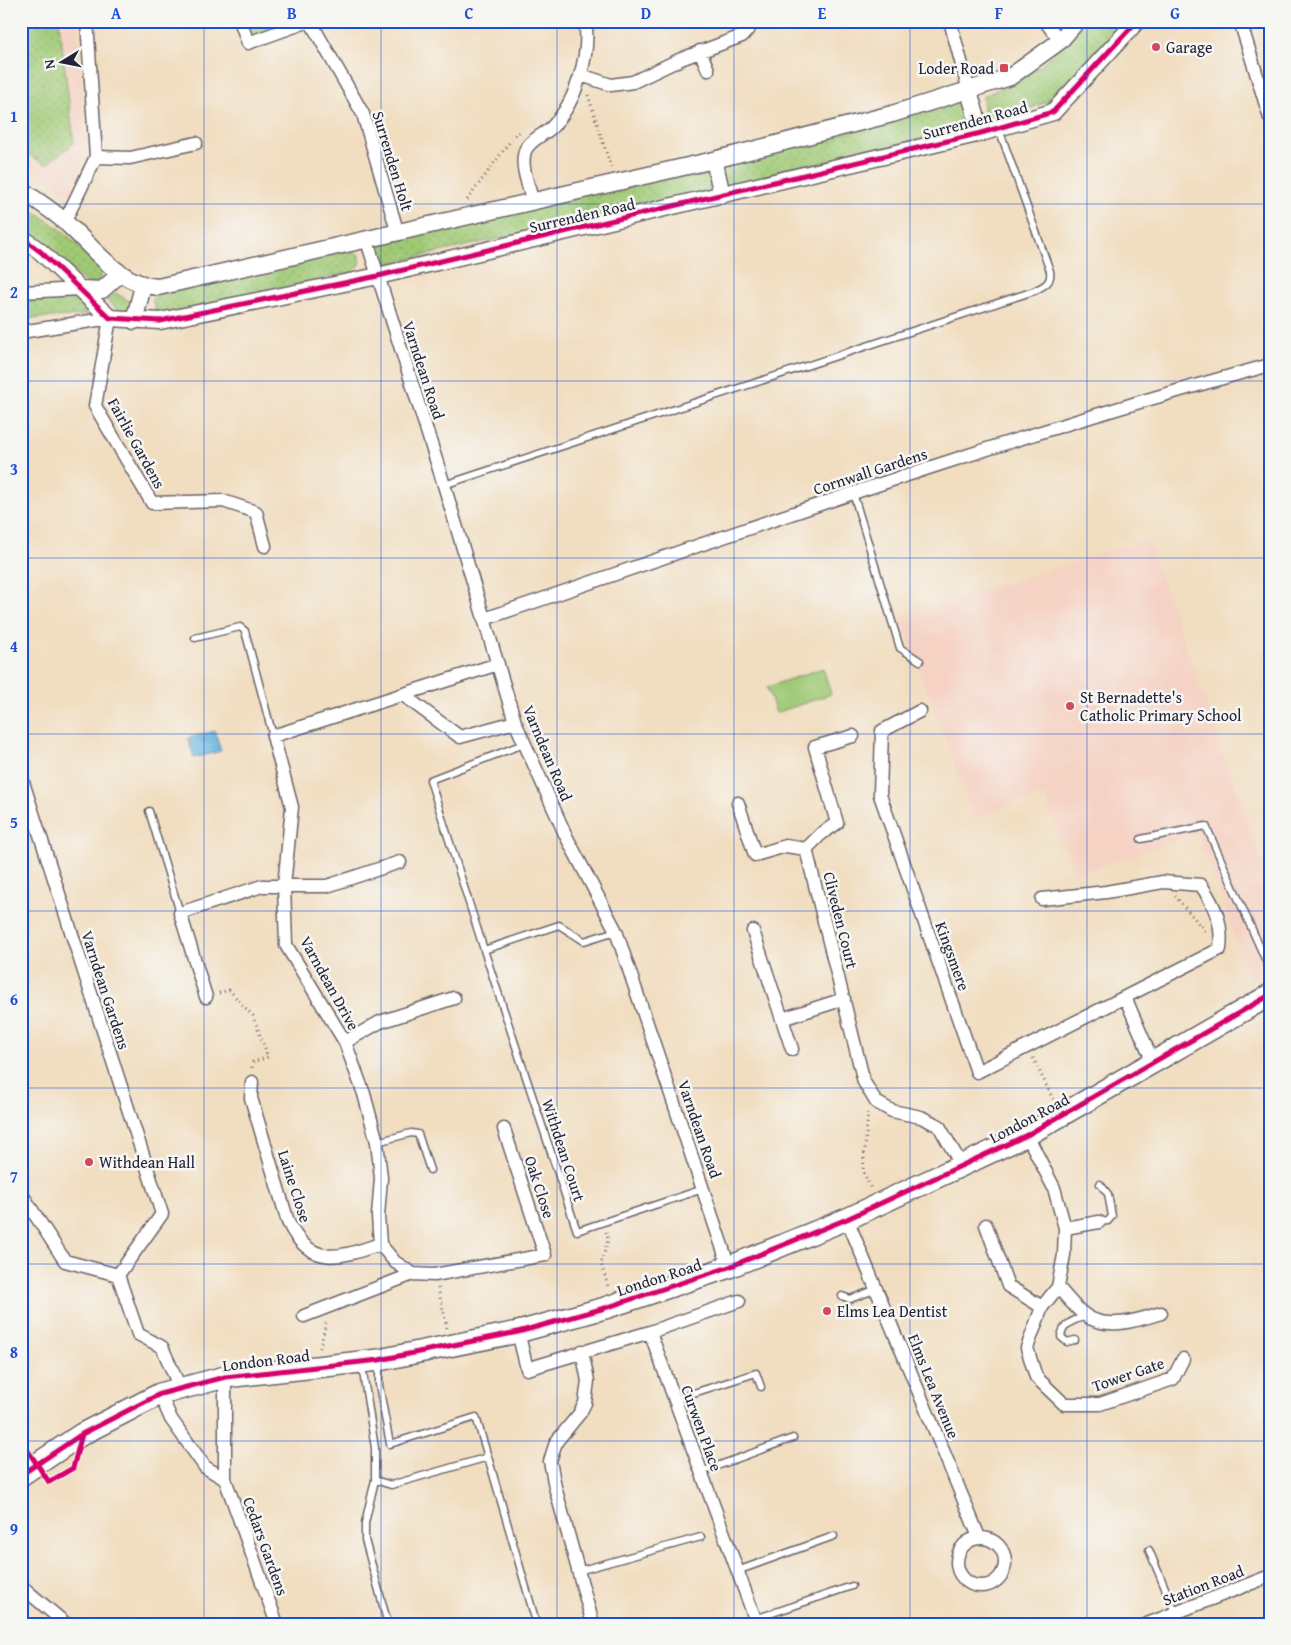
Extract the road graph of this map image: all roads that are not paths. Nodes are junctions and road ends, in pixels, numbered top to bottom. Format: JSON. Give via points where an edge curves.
{"nodes":[{"id":1,"x":87,"y":21,"type":"edge"},
{"id":2,"x":245,"y":21,"type":"edge"},
{"id":3,"x":309,"y":21,"type":"edge"},
{"id":4,"x":585,"y":21,"type":"edge"},
{"id":5,"x":755,"y":21,"type":"edge"},
{"id":6,"x":950,"y":21,"type":"edge"},
{"id":7,"x":1045,"y":21,"type":"edge"},
{"id":8,"x":1077,"y":21,"type":"edge"},
{"id":9,"x":1137,"y":21,"type":"edge"},
{"id":10,"x":1240,"y":21,"type":"edge"},
{"id":11,"x":1060,"y":40,"type":"junction"},
{"id":12,"x":700,"y":51,"type":"junction"},
{"id":13,"x":708,"y":70,"type":"dead end"},
{"id":14,"x":581,"y":75,"type":"junction"},
{"id":15,"x":970,"y":91,"type":"junction"},
{"id":16,"x":1270,"y":118,"type":"edge"},
{"id":17,"x":999,"y":127,"type":"junction"},
{"id":18,"x":981,"y":133,"type":"junction"},
{"id":19,"x":196,"y":143,"type":"dead end"},
{"id":20,"x":96,"y":157,"type":"junction"},
{"id":21,"x":714,"y":160,"type":"junction"},
{"id":22,"x":21,"y":190,"type":"edge"},
{"id":23,"x":722,"y":195,"type":"junction"},
{"id":24,"x":532,"y":200,"type":"junction"},
{"id":25,"x":65,"y":221,"type":"junction"},
{"id":26,"x":398,"y":234,"type":"junction"},
{"id":27,"x":21,"y":237,"type":"edge"},
{"id":28,"x":367,"y":241,"type":"junction"},
{"id":29,"x":121,"y":273,"type":"junction"},
{"id":30,"x":378,"y":276,"type":"junction"},
{"id":31,"x":143,"y":286,"type":"junction"},
{"id":32,"x":80,"y":289,"type":"junction"},
{"id":33,"x":21,"y":292,"type":"edge"},
{"id":34,"x":110,"y":318,"type":"junction"},
{"id":35,"x":134,"y":321,"type":"junction"},
{"id":36,"x":21,"y":332,"type":"edge"},
{"id":37,"x":1270,"y":365,"type":"edge"},
{"id":38,"x":444,"y":485,"type":"junction"},
{"id":39,"x":853,"y":493,"type":"junction"},
{"id":40,"x":265,"y":546,"type":"dead end"},
{"id":41,"x":484,"y":619,"type":"junction"},
{"id":42,"x":195,"y":638,"type":"dead end"},
{"id":43,"x":920,"y":662,"type":"dead end"},
{"id":44,"x":498,"y":664,"type":"junction"},
{"id":45,"x":403,"y":695,"type":"junction"},
{"id":46,"x":920,"y":711,"type":"dead end"},
{"id":47,"x":515,"y":722,"type":"junction"},
{"id":48,"x":272,"y":736,"type":"junction"},
{"id":49,"x":853,"y":736,"type":"dead end"},
{"id":50,"x":526,"y":743,"type":"junction"},
{"id":51,"x":21,"y":776,"type":"edge"},
{"id":52,"x":23,"y":791,"type":"edge"},
{"id":53,"x":738,"y":803,"type":"dead end"},
{"id":54,"x":149,"y":811,"type":"dead end"},
{"id":55,"x":1141,"y":839,"type":"dead end"},
{"id":56,"x":806,"y":850,"type":"junction"},
{"id":57,"x":400,"y":862,"type":"dead end"},
{"id":58,"x":284,"y":886,"type":"junction"},
{"id":59,"x":1042,"y":899,"type":"dead end"},
{"id":60,"x":180,"y":913,"type":"junction"},
{"id":61,"x":616,"y":931,"type":"junction"},
{"id":62,"x":753,"y":931,"type":"dead end"},
{"id":63,"x":484,"y":950,"type":"junction"},
{"id":64,"x":1270,"y":970,"type":"edge"},
{"id":65,"x":1270,"y":995,"type":"edge"},
{"id":66,"x":206,"y":997,"type":"road end"},
{"id":67,"x":1125,"y":997,"type":"junction"},
{"id":68,"x":454,"y":998,"type":"dead end"},
{"id":69,"x":844,"y":999,"type":"junction"},
{"id":70,"x":782,"y":1019,"type":"junction"},
{"id":71,"x":345,"y":1042,"type":"junction"},
{"id":72,"x":792,"y":1049,"type":"dead end"},
{"id":73,"x":1153,"y":1062,"type":"junction"},
{"id":74,"x":252,"y":1082,"type":"road end"},
{"id":75,"x":504,"y":1129,"type":"dead end"},
{"id":76,"x":1027,"y":1135,"type":"junction"},
{"id":77,"x":377,"y":1142,"type":"junction"},
{"id":78,"x":962,"y":1166,"type":"junction"},
{"id":79,"x":430,"y":1170,"type":"dead end"},
{"id":80,"x":1100,"y":1184,"type":"dead end"},
{"id":81,"x":704,"y":1189,"type":"junction"},
{"id":82,"x":21,"y":1192,"type":"edge"},
{"id":83,"x":847,"y":1219,"type":"junction"},
{"id":84,"x":1099,"y":1222,"type":"joint"},
{"id":85,"x":986,"y":1225,"type":"dead end"},
{"id":86,"x":1065,"y":1228,"type":"junction"},
{"id":87,"x":380,"y":1244,"type":"junction"},
{"id":88,"x":729,"y":1267,"type":"junction"},
{"id":89,"x":413,"y":1274,"type":"junction"},
{"id":90,"x":118,"y":1276,"type":"junction"},
{"id":91,"x":1058,"y":1287,"type":"junction"},
{"id":92,"x":877,"y":1289,"type":"junction"},
{"id":93,"x":842,"y":1296,"type":"dead end"},
{"id":94,"x":739,"y":1301,"type":"dead end"},
{"id":95,"x":1042,"y":1307,"type":"junction"},
{"id":96,"x":1161,"y":1313,"type":"dead end"},
{"id":97,"x":304,"y":1316,"type":"dead end"},
{"id":98,"x":1086,"y":1316,"type":"junction"},
{"id":99,"x":518,"y":1332,"type":"junction"},
{"id":100,"x":650,"y":1332,"type":"junction"},
{"id":101,"x":1075,"y":1340,"type":"dead end"},
{"id":102,"x":582,"y":1351,"type":"junction"},
{"id":103,"x":1183,"y":1359,"type":"dead end"},
{"id":104,"x":370,"y":1361,"type":"junction"},
{"id":105,"x":225,"y":1377,"type":"junction"},
{"id":106,"x":761,"y":1387,"type":"dead end"},
{"id":107,"x":170,"y":1391,"type":"junction"},
{"id":108,"x":675,"y":1399,"type":"junction"},
{"id":109,"x":793,"y":1438,"type":"dead end"},
{"id":110,"x":488,"y":1457,"type":"junction"},
{"id":111,"x":701,"y":1472,"type":"junction"},
{"id":112,"x":21,"y":1475,"type":"edge"},
{"id":113,"x":224,"y":1479,"type":"junction"},
{"id":114,"x":375,"y":1480,"type":"junction"},
{"id":115,"x":834,"y":1536,"type":"dead end"},
{"id":116,"x":701,"y":1537,"type":"dead end"},
{"id":117,"x":979,"y":1537,"type":"dead end"},
{"id":118,"x":1149,"y":1550,"type":"dead end"},
{"id":119,"x":578,"y":1571,"type":"junction"},
{"id":120,"x":737,"y":1571,"type":"junction"},
{"id":121,"x":1270,"y":1576,"type":"edge"},
{"id":122,"x":21,"y":1586,"type":"edge"},
{"id":123,"x":852,"y":1586,"type":"dead end"},
{"id":124,"x":1175,"y":1612,"type":"junction"},
{"id":125,"x":756,"y":1621,"type":"edge"},
{"id":126,"x":66,"y":1624,"type":"edge"},
{"id":127,"x":277,"y":1624,"type":"edge"},
{"id":128,"x":388,"y":1624,"type":"edge"},
{"id":129,"x":530,"y":1624,"type":"edge"},
{"id":130,"x":593,"y":1624,"type":"edge"},
{"id":131,"x":1147,"y":1624,"type":"edge"}],
"edges":[{"from":1,"to":20,"type":"street"},
{"from":2,"to":3,"type":"street","name":"Surrenden Holt","via":[[240,23],[248,43]]},
{"from":3,"to":26,"type":"street","name":"Surrenden Holt","via":[[363,114]]},
{"from":4,"to":14,"type":"street"},
{"from":5,"to":12,"type":"street","via":[[742,36]]},
{"from":6,"to":15,"type":"street"},
{"from":7,"to":11,"type":"street"},
{"from":8,"to":11,"type":"street","name":"Surrenden Road"},
{"from":9,"to":17,"type":"street","name":"Surrenden Road","via":[[1053,112]]},
{"from":10,"to":16,"type":"street"},
{"from":11,"to":15,"type":"street","name":"Surrenden Road","via":[[1010,77]]},
{"from":12,"to":13,"type":"street"},
{"from":12,"to":14,"type":"street","via":[[623,85],[606,84]]},
{"from":14,"to":24,"type":"street","via":[[563,114],[526,148],[523,165]]},
{"from":15,"to":18,"type":"street"},
{"from":15,"to":21,"type":"street","name":"Surrenden Road"},
{"from":17,"to":18,"type":"street","name":"Surrenden Road"},
{"from":17,"to":38,"type":"lane","via":[[1050,271],[1048,283],[1034,291],[780,376]]},
{"from":18,"to":23,"type":"street","name":"Surrenden Road"},
{"from":19,"to":20,"type":"street","via":[[130,158]]},
{"from":20,"to":25,"type":"street"},
{"from":21,"to":23,"type":"street"},
{"from":21,"to":24,"type":"street","name":"Surrenden Road"},
{"from":22,"to":25,"type":"street"},
{"from":23,"to":30,"type":"street","name":"Surrenden Road"},
{"from":24,"to":26,"type":"street","name":"Surrenden Road"},
{"from":25,"to":29,"type":"street"},
{"from":26,"to":28,"type":"street","name":"Surrenden Road"},
{"from":27,"to":32,"type":"street"},
{"from":28,"to":30,"type":"street","name":"Varndean Road"},
{"from":28,"to":31,"type":"street","name":"Surrenden Road","via":[[158,288]]},
{"from":29,"to":31,"type":"street"},
{"from":29,"to":32,"type":"street","via":[[102,290]]},
{"from":30,"to":35,"type":"street","name":"Surrenden Road","via":[[160,321]]},
{"from":30,"to":38,"type":"street","name":"Varndean Road"},
{"from":31,"to":35,"type":"street"},
{"from":32,"to":33,"type":"street"},
{"from":32,"to":34,"type":"street"},
{"from":34,"to":35,"type":"street","name":"Surrenden Road"},
{"from":34,"to":36,"type":"street"},
{"from":34,"to":40,"type":"street","name":"Fairlie Gardens","via":[[95,406],[152,503],[222,501],[256,512]]},
{"from":37,"to":39,"type":"street","name":"Cornwall Gardens","via":[[1145,399]]},
{"from":38,"to":41,"type":"street","name":"Varndean Road"},
{"from":39,"to":41,"type":"street","name":"Cornwall Gardens"},
{"from":39,"to":43,"type":"lane","via":[[900,648]]},
{"from":41,"to":44,"type":"street","name":"Varndean Road"},
{"from":42,"to":48,"type":"lane","via":[[240,627],[246,631]]},
{"from":44,"to":45,"type":"street"},
{"from":44,"to":47,"type":"street","name":"Varndean Road"},
{"from":45,"to":47,"type":"street","via":[[460,737]]},
{"from":45,"to":48,"type":"street"},
{"from":46,"to":67,"type":"street","name":"Kingsmere","via":[[882,731],[880,795],[977,1072]]},
{"from":47,"to":50,"type":"street","name":"Varndean Road"},
{"from":48,"to":58,"type":"street","name":"Varndean Drive","via":[[292,807]]},
{"from":49,"to":56,"type":"street","via":[[815,747],[837,824],[821,834]]},
{"from":50,"to":61,"type":"street","name":"Varndean Road","via":[[566,836]]},
{"from":50,"to":63,"type":"lane","name":"Withdean Court","via":[[430,780]]},
{"from":51,"to":52,"type":"street","name":"Varndean Gardens"},
{"from":52,"to":90,"type":"street","name":"Varndean Gardens","via":[[162,1214]]},
{"from":53,"to":56,"type":"street","via":[[755,855],[786,846]]},
{"from":54,"to":60,"type":"lane"},
{"from":55,"to":64,"type":"lane","via":[[1206,826]]},
{"from":56,"to":69,"type":"street","name":"Cliveden Court"},
{"from":57,"to":58,"type":"street","via":[[327,886]]},
{"from":58,"to":60,"type":"street","via":[[262,886]]},
{"from":58,"to":71,"type":"street","name":"Varndean Drive","via":[[286,945]]},
{"from":59,"to":67,"type":"street","name":"Kingsmere","via":[[1163,882],[1201,884],[1213,902],[1222,931],[1220,949]]},
{"from":60,"to":66,"type":"street"},
{"from":61,"to":63,"type":"lane","via":[[584,941],[559,926]]},
{"from":61,"to":81,"type":"street","name":"Varndean Road"},
{"from":62,"to":70,"type":"street"},
{"from":63,"to":81,"type":"lane","name":"Withdean Court","via":[[577,1231]]},
{"from":65,"to":73,"type":"highway","name":"London Road"},
{"from":67,"to":73,"type":"street"},
{"from":68,"to":71,"type":"street","via":[[380,1022]]},
{"from":69,"to":70,"type":"street"},
{"from":69,"to":78,"type":"street","name":"Cliveden Court","via":[[864,1082],[876,1102],[892,1111],[921,1117],[939,1126]]},
{"from":70,"to":72,"type":"street"},
{"from":71,"to":77,"type":"street","name":"Varndean Drive"},
{"from":73,"to":76,"type":"highway","name":"London Road"},
{"from":74,"to":87,"type":"street","name":"Laine Close","via":[[251,1098],[295,1237],[315,1254],[332,1257],[349,1255]]},
{"from":75,"to":89,"type":"street","name":"Oak Close","via":[[545,1256],[434,1275]]},
{"from":76,"to":78,"type":"highway","name":"London Road"},
{"from":76,"to":86,"type":"street","name":"Tower Gate","via":[[1054,1188]]},
{"from":77,"to":79,"type":"lane","via":[[411,1132],[418,1134]]},
{"from":77,"to":87,"type":"street","name":"Varndean Drive","via":[[381,1178]]},
{"from":78,"to":83,"type":"highway","name":"London Road"},
{"from":80,"to":84,"type":"lane","via":[[1108,1194],[1112,1216],[1108,1221]]},
{"from":81,"to":88,"type":"street","name":"Varndean Road"},
{"from":82,"to":90,"type":"street","via":[[65,1260]]},
{"from":83,"to":88,"type":"highway","name":"London Road"},
{"from":83,"to":92,"type":"street","name":"Elms Lea Avenue"},
{"from":84,"to":86,"type":"street"},
{"from":85,"to":95,"type":"street","via":[[1008,1286]]},
{"from":86,"to":91,"type":"street","name":"Tower Gate"},
{"from":87,"to":89,"type":"street","via":[[395,1262]]},
{"from":88,"to":99,"type":"highway","name":"London Road","via":[[605,1308]]},
{"from":89,"to":97,"type":"street"},
{"from":90,"to":107,"type":"street","via":[[138,1334],[162,1347]]},
{"from":91,"to":95,"type":"street","name":"Tower Gate"},
{"from":91,"to":98,"type":"street"},
{"from":92,"to":93,"type":"lane","via":[[850,1299]]},
{"from":92,"to":117,"type":"street","name":"Elms Lea Avenue"},
{"from":94,"to":100,"type":"street"},
{"from":95,"to":103,"type":"street","name":"Tower Gate","via":[[1027,1348],[1036,1377],[1064,1404],[1100,1404],[1173,1379]]},
{"from":96,"to":98,"type":"street","via":[[1137,1320],[1104,1323]]},
{"from":98,"to":101,"type":"lane","via":[[1070,1321],[1062,1330],[1061,1337],[1067,1342]]},
{"from":99,"to":102,"type":"street","via":[[527,1369]]},
{"from":99,"to":104,"type":"highway","name":"London Road"},
{"from":100,"to":102,"type":"street"},
{"from":100,"to":108,"type":"street","name":"Curwen Place"},
{"from":102,"to":119,"type":"street","via":[[588,1381],[585,1402],[556,1442],[550,1461],[554,1487]]},
{"from":104,"to":105,"type":"highway","name":"London Road"},
{"from":104,"to":110,"type":"lane","via":[[379,1385],[390,1444],[476,1418]]},
{"from":104,"to":114,"type":"lane"},
{"from":105,"to":107,"type":"highway","name":"London Road"},
{"from":105,"to":113,"type":"street","name":"Cedars Gardens"},
{"from":106,"to":108,"type":"lane","via":[[756,1373]]},
{"from":107,"to":112,"type":"highway","name":"London Road","via":[[82,1434]]},
{"from":107,"to":113,"type":"street","via":[[171,1419],[205,1467]]},
{"from":108,"to":111,"type":"street","name":"Curwen Place"},
{"from":109,"to":111,"type":"lane"},
{"from":110,"to":114,"type":"lane","via":[[391,1485]]},
{"from":110,"to":129,"type":"lane","via":[[536,1622]]},
{"from":111,"to":120,"type":"street","name":"Curwen Place"},
{"from":113,"to":127,"type":"street","name":"Cedars Gardens"},
{"from":114,"to":128,"type":"lane","via":[[365,1523],[365,1540]]},
{"from":115,"to":120,"type":"lane"},
{"from":116,"to":119,"type":"lane"},
{"from":118,"to":124,"type":"lane"},
{"from":119,"to":130,"type":"street"},
{"from":120,"to":125,"type":"street","name":"Curwen Place"},
{"from":121,"to":124,"type":"street","name":"Station Road"},
{"from":122,"to":126,"type":"street"},
{"from":123,"to":125,"type":"lane"},
{"from":124,"to":131,"type":"street","name":"Station Road"}]}
